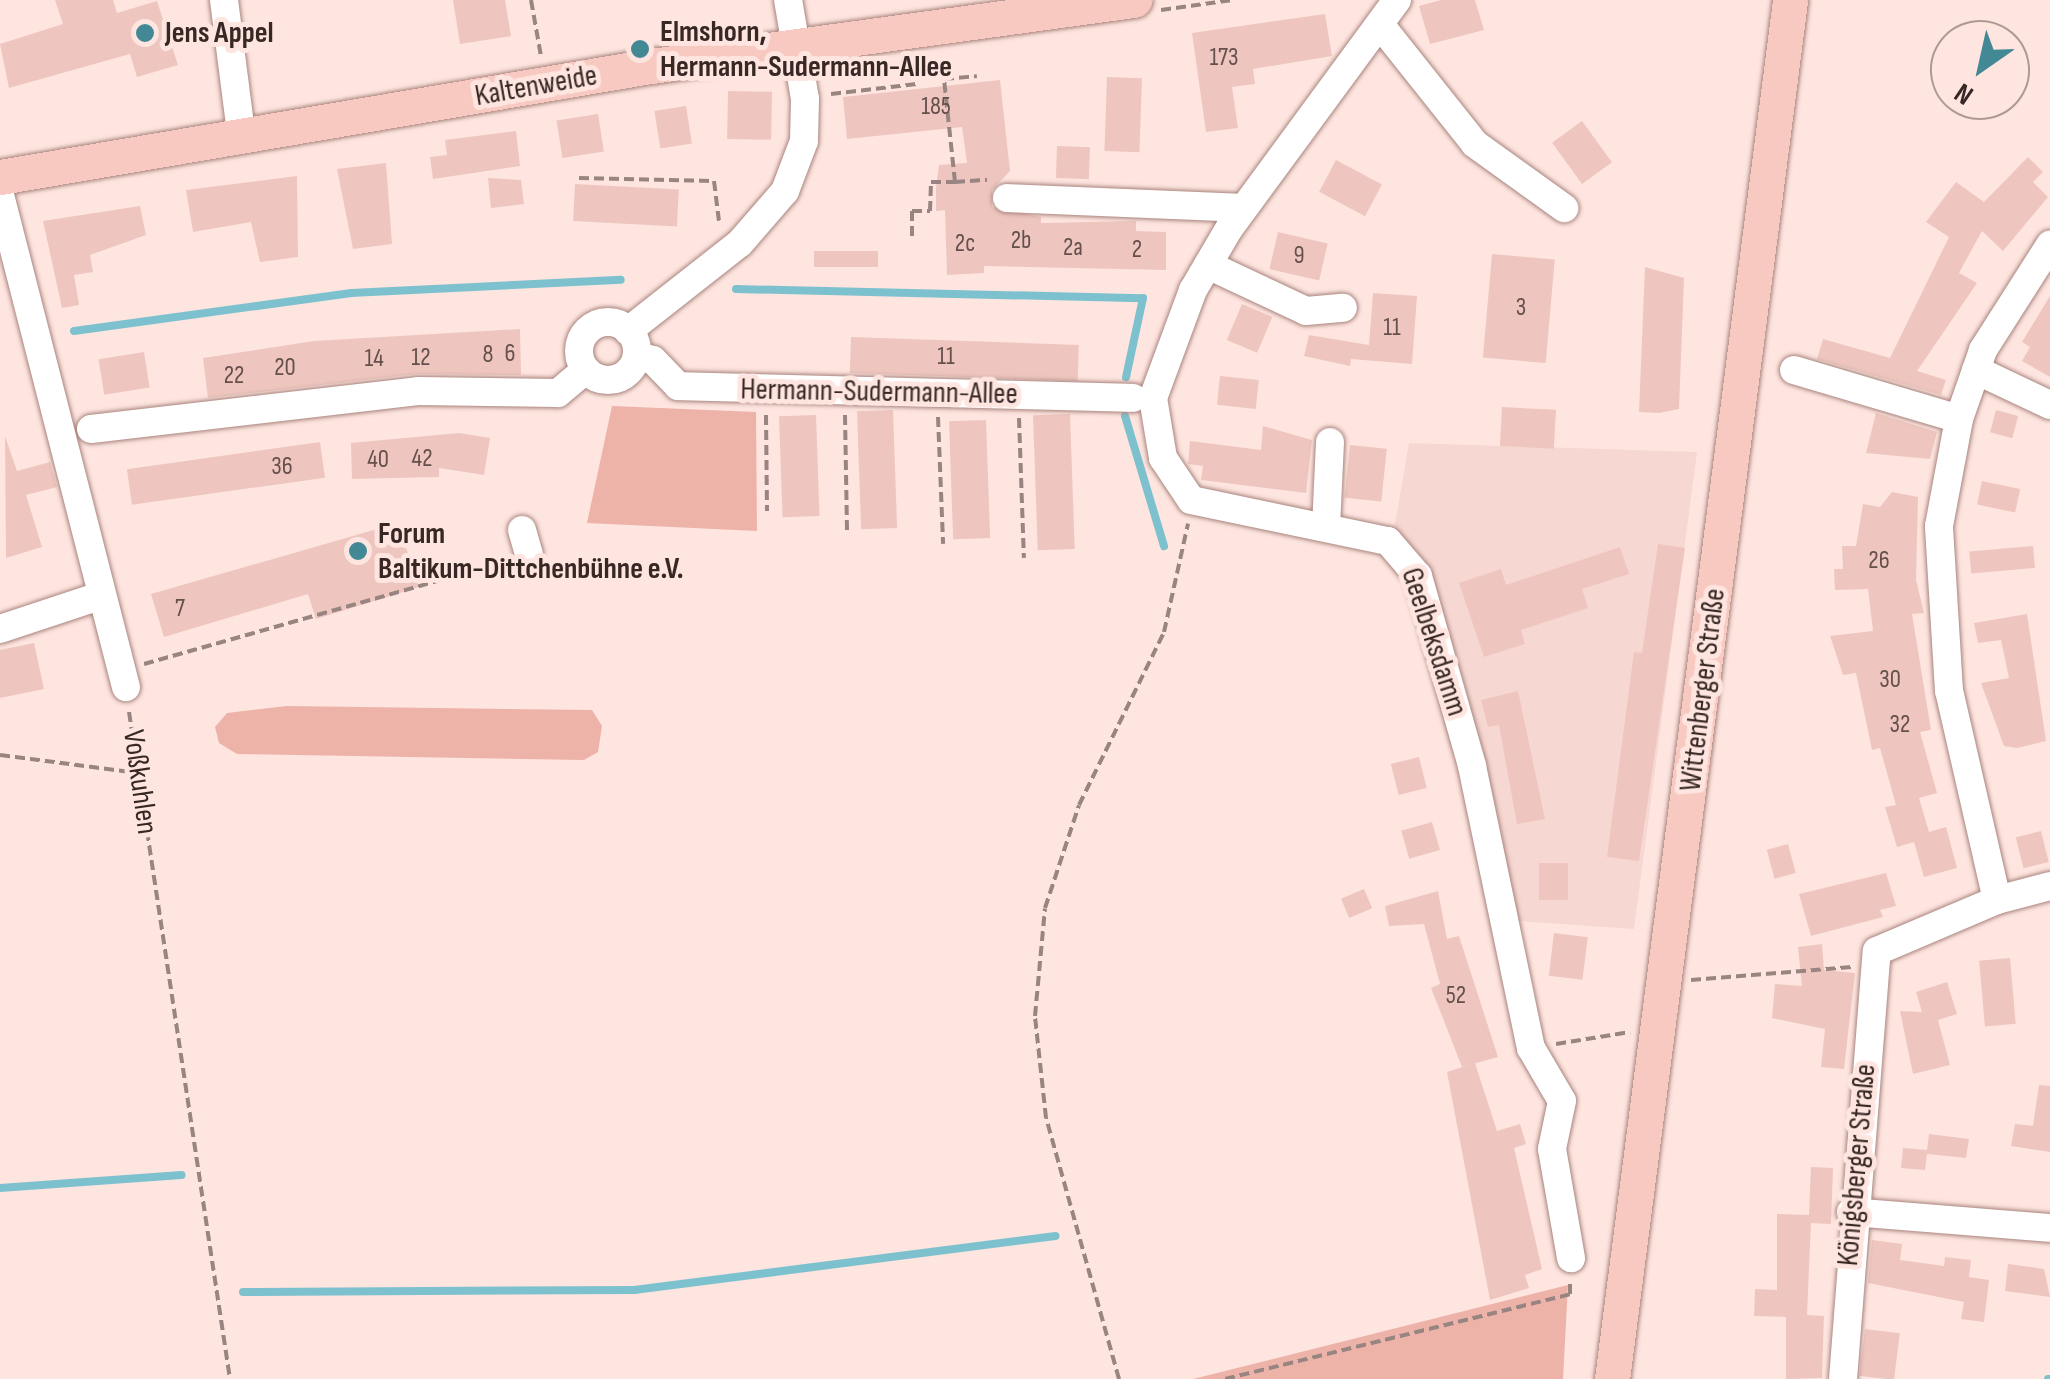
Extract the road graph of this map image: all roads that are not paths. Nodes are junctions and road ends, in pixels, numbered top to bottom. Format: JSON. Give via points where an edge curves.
{"nodes":[{"id":1,"x":224,"y":0,"type":"edge"},
{"id":2,"x":788,"y":0,"type":"edge"},
{"id":3,"x":1134,"y":0,"type":"edge"},
{"id":4,"x":1397,"y":0,"type":"edge"},
{"id":5,"x":1790,"y":0,"type":"edge"},
{"id":6,"x":1088,"y":3,"type":"edge"},
{"id":7,"x":1382,"y":27,"type":"junction"},
{"id":8,"x":798,"y":49,"type":"junction"},
{"id":9,"x":241,"y":133,"type":"junction"},
{"id":10,"x":0,"y":177,"type":"edge"},
{"id":11,"x":997,"y":189,"type":"road end"},
{"id":12,"x":0,"y":195,"type":"edge"},
{"id":13,"x":1243,"y":208,"type":"junction"},
{"id":14,"x":1564,"y":208,"type":"dead end"},
{"id":15,"x":2050,"y":245,"type":"edge"},
{"id":16,"x":1208,"y":265,"type":"junction"},
{"id":17,"x":1344,"y":308,"type":"dead end"},
{"id":18,"x":632,"y":344,"type":"junction"},
{"id":19,"x":586,"y":370,"type":"junction"},
{"id":20,"x":1794,"y":370,"type":"dead end"},
{"id":21,"x":1976,"y":370,"type":"junction"},
{"id":22,"x":1133,"y":398,"type":"dead end"},
{"id":23,"x":2050,"y":405,"type":"edge"},
{"id":24,"x":1959,"y":418,"type":"junction"},
{"id":25,"x":91,"y":429,"type":"dead end"},
{"id":26,"x":1330,"y":442,"type":"dead end"},
{"id":27,"x":1326,"y":527,"type":"junction"},
{"id":28,"x":100,"y":596,"type":"junction"},
{"id":29,"x":0,"y":629,"type":"edge"},
{"id":30,"x":123,"y":679,"type":"road end"},
{"id":31,"x":2050,"y":886,"type":"edge"},
{"id":32,"x":1996,"y":900,"type":"junction"},
{"id":33,"x":1851,"y":1212,"type":"junction"},
{"id":34,"x":2050,"y":1228,"type":"edge"},
{"id":35,"x":1571,"y":1258,"type":"road end"},
{"id":36,"x":1612,"y":1379,"type":"edge"},
{"id":37,"x":1843,"y":1379,"type":"edge"}],
"edges":[{"from":1,"to":9,"type":"street"},
{"from":2,"to":8,"type":"street"},
{"from":3,"to":6,"type":"main road","name":"Kaltenweide"},
{"from":4,"to":7,"type":"street"},
{"from":5,"to":36,"type":"main road","name":"Wittenberger Straße"},
{"from":6,"to":8,"type":"main road","name":"Kaltenweide"},
{"from":7,"to":13,"type":"street"},
{"from":7,"to":14,"type":"street","via":[[1475,144]]},
{"from":8,"to":9,"type":"main road","name":"Kaltenweide"},
{"from":8,"to":18,"type":"street","via":[[804,141],[785,191]]},
{"from":9,"to":10,"type":"main road","name":"Kaltenweide"},
{"from":11,"to":13,"type":"street"},
{"from":12,"to":28,"type":"street"},
{"from":13,"to":16,"type":"street"},
{"from":15,"to":21,"type":"street"},
{"from":16,"to":17,"type":"street","via":[[1306,311]]},
{"from":16,"to":27,"type":"street","name":"Geelbeksdamm","via":[[1154,398],[1163,458],[1191,500],[1241,516]]},
{"from":18,"to":19,"type":"street","via":[[620,378],[601,380]]},
{"from":18,"to":19,"type":"street","via":[[604,322],[588,330],[579,354]]},
{"from":18,"to":22,"type":"street","name":"Hermann-Sudermann-Allee","via":[[678,386]]},
{"from":19,"to":25,"type":"street","via":[[558,393],[401,393]]},
{"from":20,"to":24,"type":"street"},
{"from":21,"to":23,"type":"street"},
{"from":21,"to":24,"type":"street"},
{"from":24,"to":32,"type":"street","via":[[1939,526],[1949,690]]},
{"from":26,"to":27,"type":"street"},
{"from":27,"to":35,"type":"street","name":"Geelbeksdamm","via":[[1388,541],[1418,576],[1472,766],[1531,1048],[1562,1102],[1552,1150]]},
{"from":28,"to":29,"type":"street"},
{"from":28,"to":30,"type":"street"},
{"from":31,"to":32,"type":"street"},
{"from":32,"to":33,"type":"street","name":"Königsberger Straße","via":[[1876,958]]},
{"from":33,"to":34,"type":"street"},
{"from":33,"to":37,"type":"street","name":"Königsberger Straße"}]}
